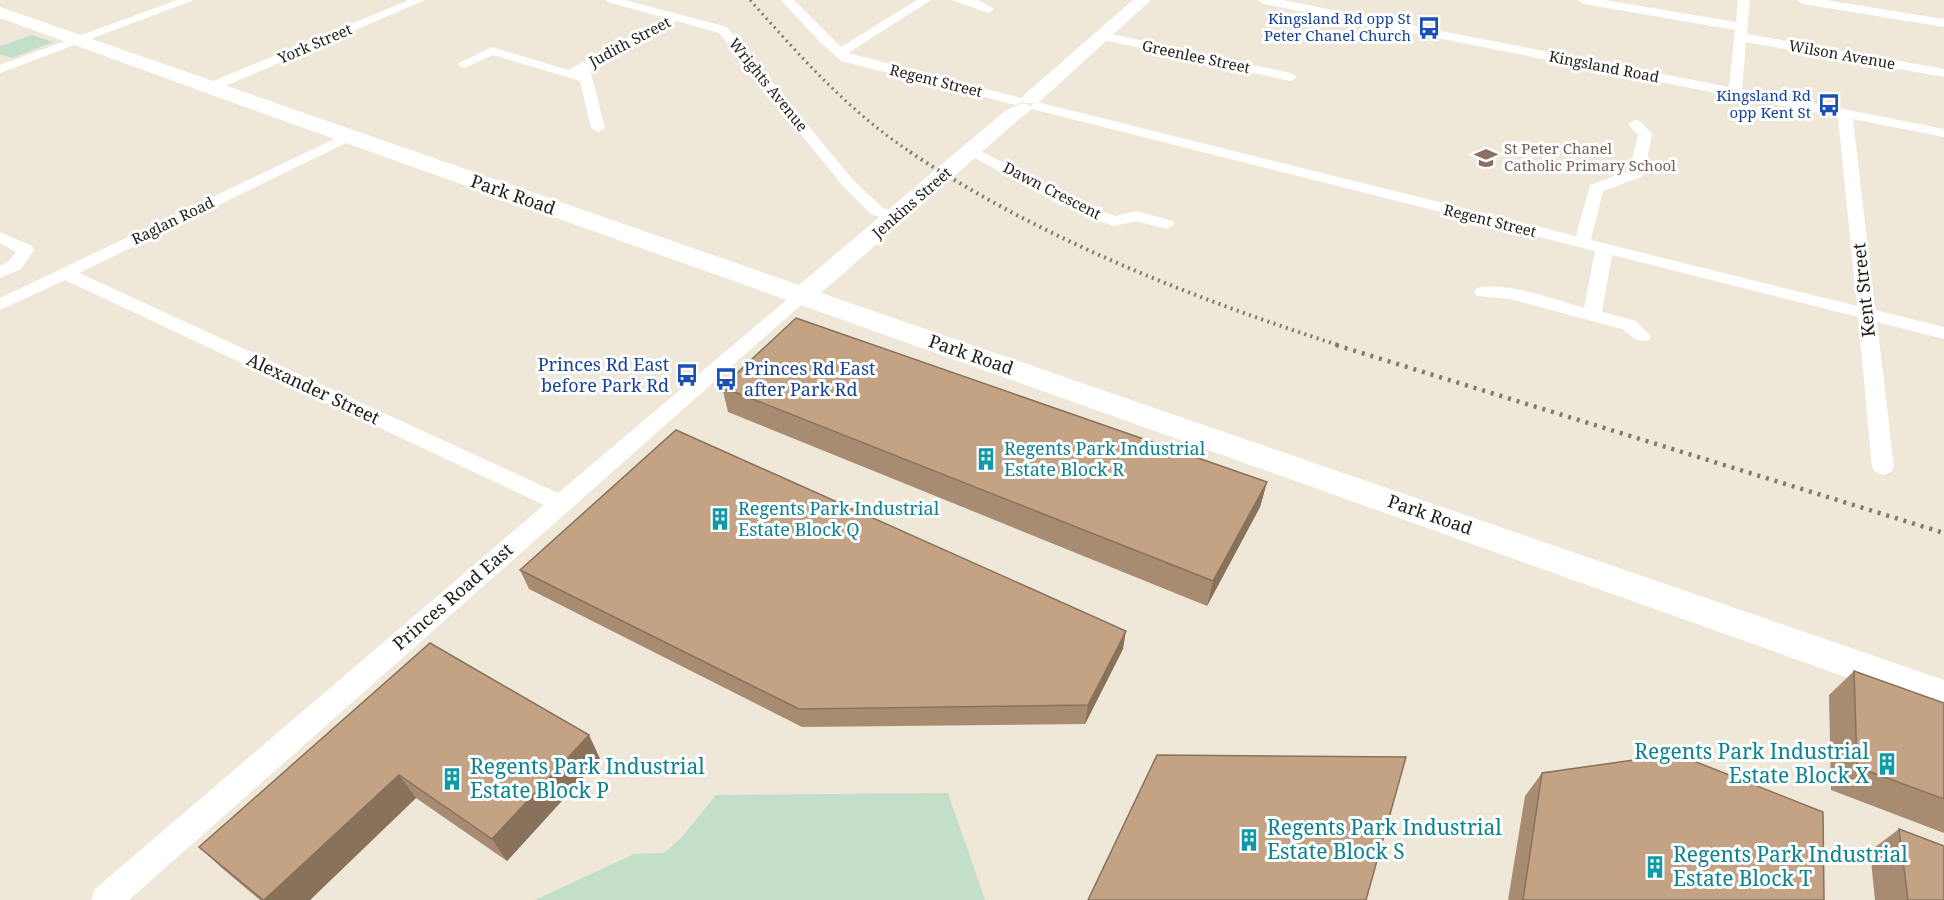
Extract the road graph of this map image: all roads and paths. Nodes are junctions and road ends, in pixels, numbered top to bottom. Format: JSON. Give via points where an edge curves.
{"nodes":[{"id":1,"x":188,"y":0,"type":"edge"},
{"id":2,"x":419,"y":0,"type":"edge"},
{"id":3,"x":612,"y":0,"type":"edge"},
{"id":4,"x":787,"y":0,"type":"edge"},
{"id":5,"x":925,"y":0,"type":"edge"},
{"id":6,"x":958,"y":0,"type":"edge"},
{"id":7,"x":1143,"y":0,"type":"edge"},
{"id":8,"x":1264,"y":0,"type":"edge"},
{"id":9,"x":1584,"y":0,"type":"edge"},
{"id":10,"x":1744,"y":0,"type":"edge"},
{"id":11,"x":1803,"y":0,"type":"edge"},
{"id":12,"x":988,"y":9,"type":"dead end"},
{"id":13,"x":0,"y":12,"type":"edge"},
{"id":14,"x":678,"y":16,"type":"junction"},
{"id":15,"x":1944,"y":23,"type":"edge"},
{"id":16,"x":1740,"y":32,"type":"junction"},
{"id":17,"x":1103,"y":36,"type":"junction"},
{"id":18,"x":79,"y":40,"type":"junction"},
{"id":19,"x":839,"y":53,"type":"junction"},
{"id":20,"x":464,"y":64,"type":"dead end"},
{"id":21,"x":0,"y":69,"type":"edge"},
{"id":22,"x":1944,"y":72,"type":"edge"},
{"id":23,"x":585,"y":73,"type":"junction"},
{"id":24,"x":1290,"y":77,"type":"dead end"},
{"id":25,"x":211,"y":87,"type":"junction"},
{"id":26,"x":1735,"y":92,"type":"junction"},
{"id":27,"x":1027,"y":104,"type":"junction"},
{"id":28,"x":1845,"y":114,"type":"junction"},
{"id":29,"x":1635,"y":124,"type":"dead end"},
{"id":30,"x":598,"y":128,"type":"dead end"},
{"id":31,"x":1944,"y":133,"type":"edge"},
{"id":32,"x":347,"y":136,"type":"junction"},
{"id":33,"x":967,"y":156,"type":"junction"},
{"id":34,"x":895,"y":218,"type":"junction"},
{"id":35,"x":1167,"y":224,"type":"dead end"},
{"id":36,"x":0,"y":237,"type":"edge"},
{"id":37,"x":1582,"y":244,"type":"junction"},
{"id":38,"x":1604,"y":250,"type":"junction"},
{"id":39,"x":0,"y":273,"type":"edge"},
{"id":40,"x":66,"y":274,"type":"junction"},
{"id":41,"x":1483,"y":292,"type":"dead end"},
{"id":42,"x":802,"y":296,"type":"junction"},
{"id":43,"x":0,"y":305,"type":"edge"},
{"id":44,"x":1867,"y":314,"type":"junction"},
{"id":45,"x":1592,"y":315,"type":"junction"},
{"id":46,"x":1944,"y":333,"type":"edge"},
{"id":47,"x":1642,"y":336,"type":"dead end"},
{"id":48,"x":1883,"y":467,"type":"dead end"},
{"id":49,"x":561,"y":504,"type":"junction"},
{"id":50,"x":1944,"y":696,"type":"edge"},
{"id":51,"x":106,"y":900,"type":"edge"}],
"edges":[{"from":1,"to":18,"type":"street"},
{"from":2,"to":25,"type":"street","name":"York Street"},
{"from":3,"to":14,"type":"street","name":"Wrights Avenue"},
{"from":4,"to":19,"type":"street","name":"Regent Street"},
{"from":5,"to":19,"type":"street"},
{"from":6,"to":12,"type":"street"},
{"from":7,"to":17,"type":"main road","name":"Jenkins Street"},
{"from":8,"to":26,"type":"street","name":"Kingsland Road"},
{"from":9,"to":16,"type":"street","name":"Wilson Avenue"},
{"from":10,"to":16,"type":"street"},
{"from":11,"to":15,"type":"street"},
{"from":13,"to":18,"type":"main road","name":"Park Road"},
{"from":14,"to":23,"type":"street","name":"Judith Street"},
{"from":14,"to":34,"type":"street","name":"Wrights Avenue","via":[[723,30],[848,183],[877,211]]},
{"from":16,"to":22,"type":"street","name":"Wilson Avenue"},
{"from":16,"to":26,"type":"street"},
{"from":17,"to":24,"type":"street","name":"Greenlee Street"},
{"from":17,"to":27,"type":"main road","name":"Jenkins Street"},
{"from":18,"to":21,"type":"street"},
{"from":18,"to":25,"type":"main road","name":"Park Road"},
{"from":19,"to":27,"type":"street","name":"Regent Street","via":[[855,61]]},
{"from":20,"to":23,"type":"street","via":[[492,51],[570,74]]},
{"from":23,"to":30,"type":"street","name":"Judith Street"},
{"from":25,"to":32,"type":"main road","name":"Park Road"},
{"from":26,"to":28,"type":"street","name":"Kingsland Road"},
{"from":27,"to":33,"type":"main road","name":"Jenkins Street"},
{"from":27,"to":37,"type":"street","name":"Regent Street"},
{"from":28,"to":31,"type":"street","name":"Kingsland Road"},
{"from":28,"to":44,"type":"street","name":"Kent Street"},
{"from":29,"to":37,"type":"street","via":[[1645,134],[1636,174],[1596,188]]},
{"from":32,"to":40,"type":"street","name":"Raglan Road"},
{"from":32,"to":42,"type":"main road","name":"Park Road"},
{"from":33,"to":34,"type":"main road","name":"Jenkins Street"},
{"from":33,"to":35,"type":"street","name":"Dawn Crescent","via":[[1114,221],[1136,216]]},
{"from":34,"to":42,"type":"main road","name":"Jenkins Street"},
{"from":36,"to":39,"type":"street","via":[[26,249],[15,266]]},
{"from":37,"to":38,"type":"street","name":"Regent Street"},
{"from":38,"to":44,"type":"street","name":"Regent Street"},
{"from":38,"to":45,"type":"street"},
{"from":40,"to":43,"type":"street","name":"Raglan Road"},
{"from":40,"to":49,"type":"street","name":"Alexander Street"},
{"from":41,"to":45,"type":"street","via":[[1510,294]]},
{"from":42,"to":49,"type":"street","name":"Princes Road East"},
{"from":42,"to":50,"type":"main road","name":"Park Road"},
{"from":44,"to":46,"type":"street","name":"Regent Street"},
{"from":44,"to":48,"type":"street","name":"Kent Street"},
{"from":45,"to":47,"type":"street","via":[[1629,325]]},
{"from":49,"to":51,"type":"street","name":"Princes Road East"}]}
